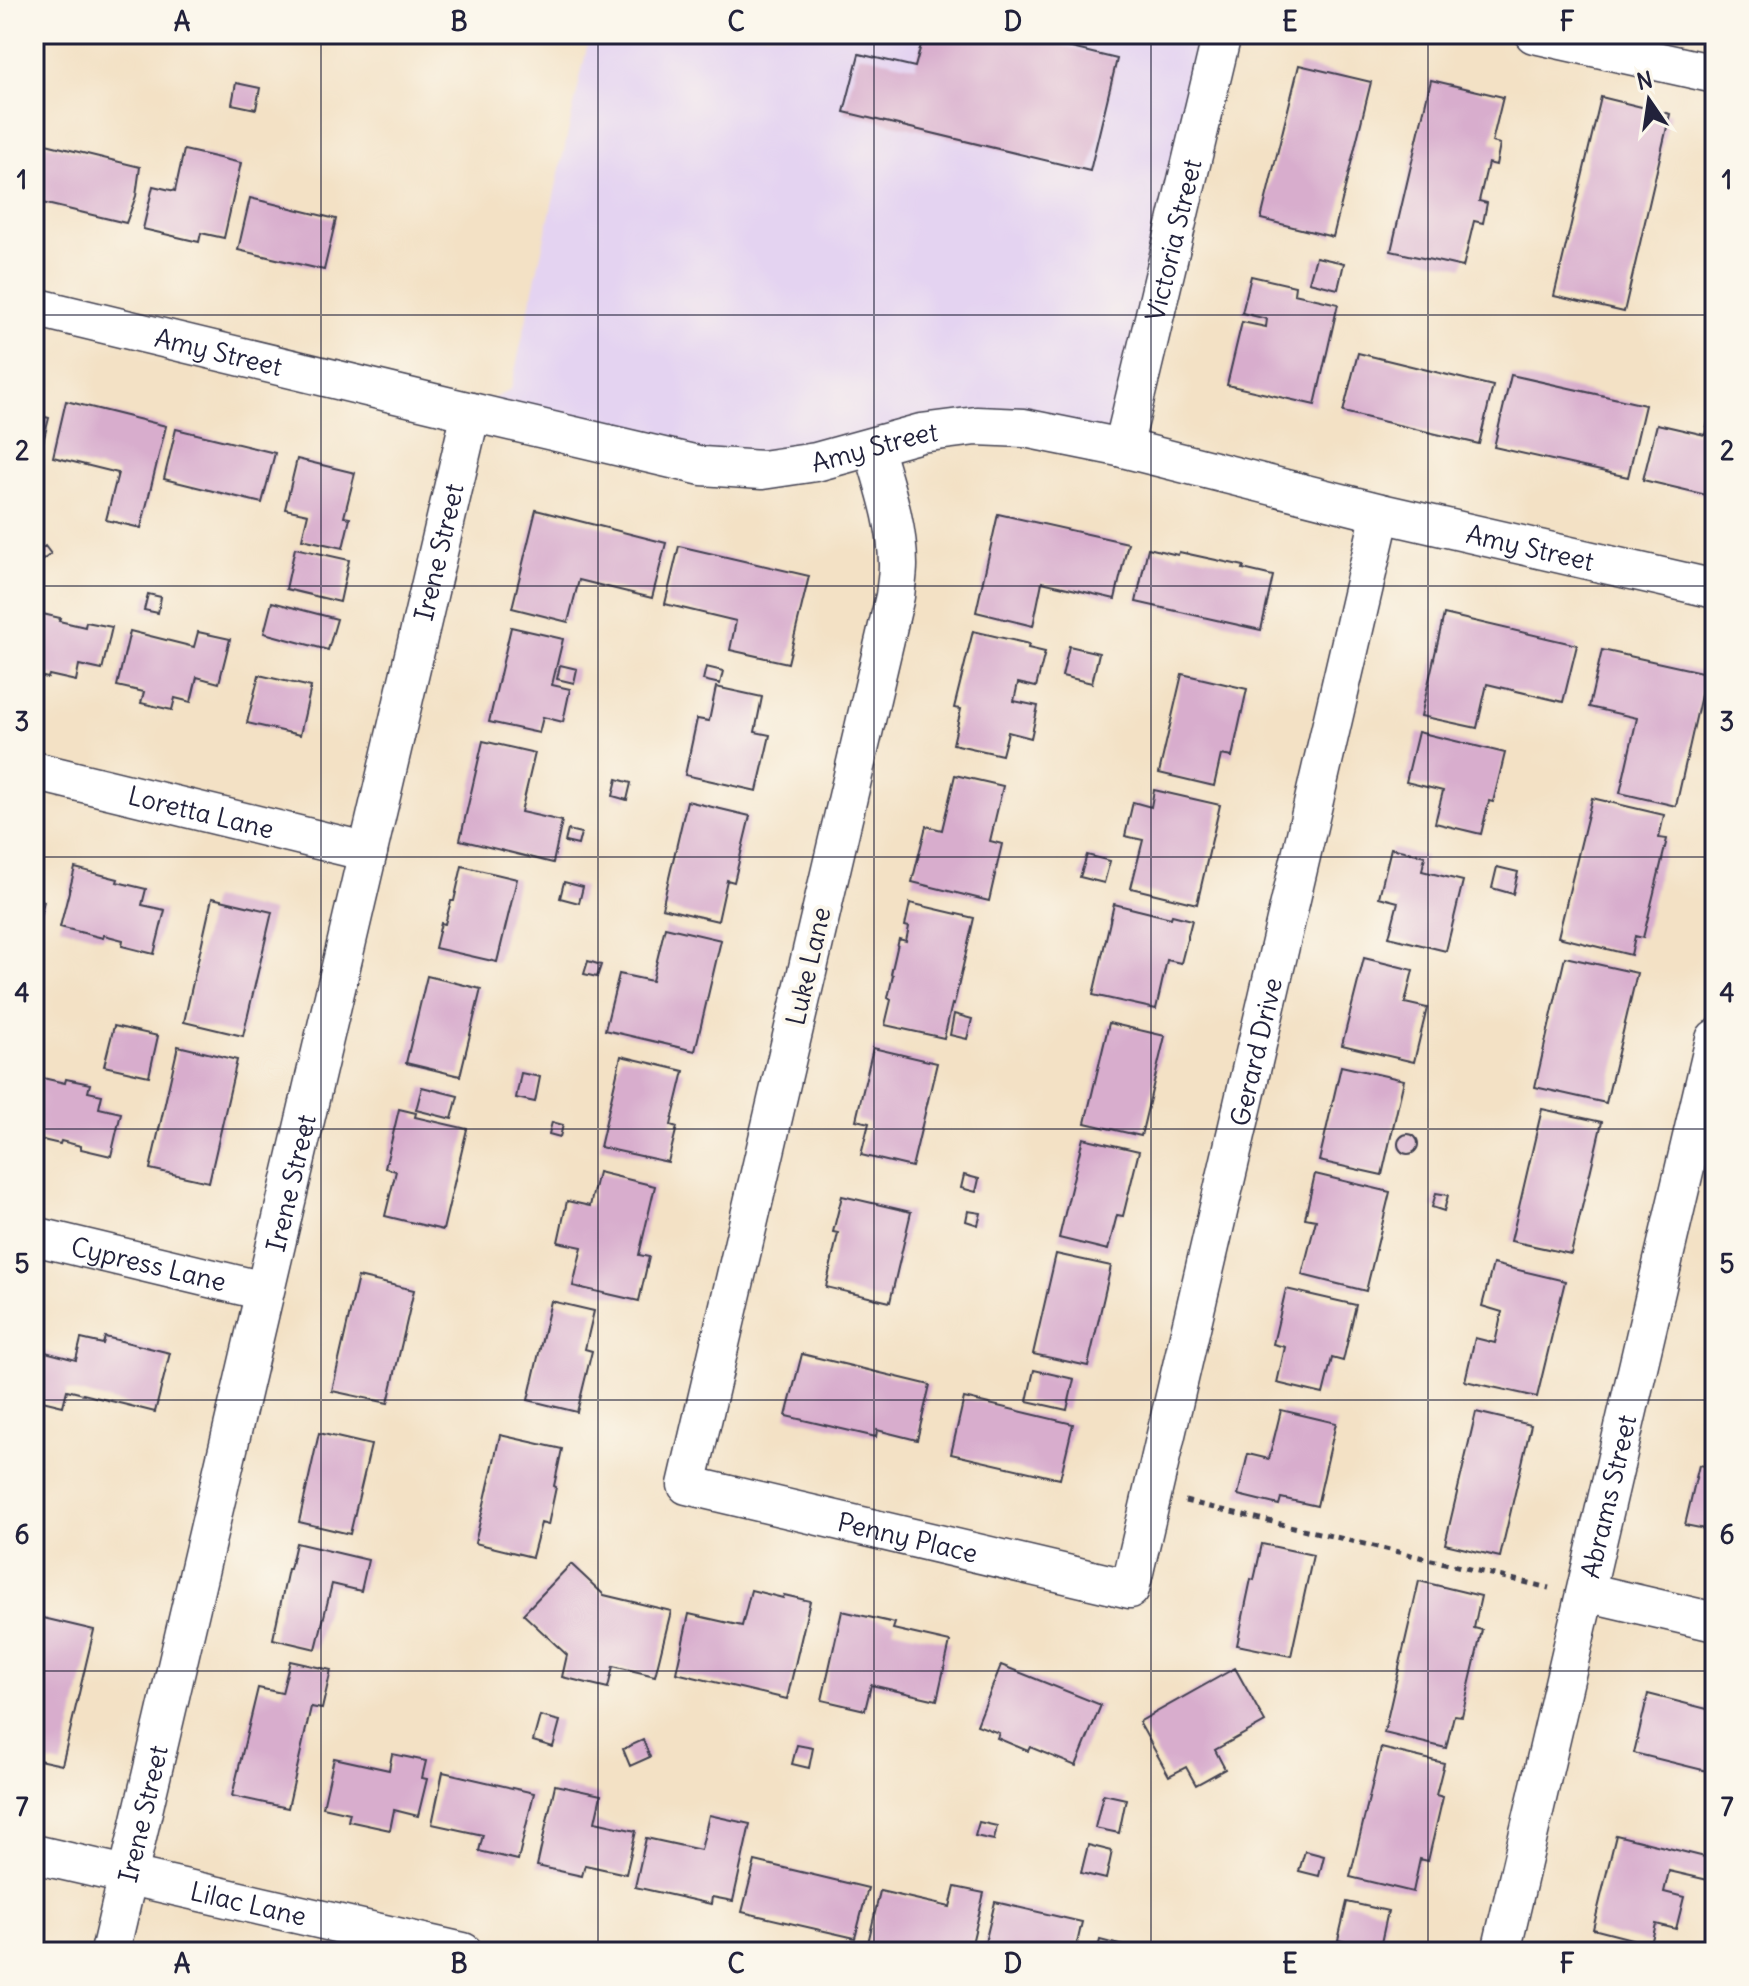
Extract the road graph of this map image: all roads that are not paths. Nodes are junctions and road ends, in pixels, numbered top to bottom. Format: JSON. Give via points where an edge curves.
{"nodes":[{"id":1,"x":1222,"y":34,"type":"edge"},
{"id":2,"x":1534,"y":34,"type":"edge"},
{"id":3,"x":1715,"y":74,"type":"edge"},
{"id":4,"x":34,"y":307,"type":"edge"},
{"id":5,"x":471,"y":412,"type":"junction"},
{"id":6,"x":873,"y":447,"type":"junction"},
{"id":7,"x":1123,"y":448,"type":"junction"},
{"id":8,"x":1381,"y":513,"type":"junction"},
{"id":9,"x":1715,"y":589,"type":"edge"},
{"id":10,"x":34,"y":771,"type":"edge"},
{"id":11,"x":368,"y":852,"type":"junction"},
{"id":12,"x":1715,"y":1039,"type":"edge"},
{"id":13,"x":1708,"y":1104,"type":"edge"},
{"id":14,"x":34,"y":1236,"type":"edge"},
{"id":15,"x":264,"y":1291,"type":"junction"},
{"id":16,"x":687,"y":1485,"type":"joint"},
{"id":17,"x":1130,"y":1589,"type":"joint"},
{"id":18,"x":1586,"y":1592,"type":"junction"},
{"id":19,"x":1715,"y":1622,"type":"edge"},
{"id":20,"x":34,"y":1854,"type":"edge"},
{"id":21,"x":128,"y":1875,"type":"junction"},
{"id":22,"x":110,"y":1952,"type":"edge"},
{"id":23,"x":463,"y":1952,"type":"edge"},
{"id":24,"x":1501,"y":1952,"type":"edge"}],
"edges":[{"from":1,"to":7,"type":"street","name":"Victoria Street"},
{"from":2,"to":3,"type":"street"},
{"from":4,"to":5,"type":"street","name":"Amy Street"},
{"from":5,"to":6,"type":"street","name":"Amy Street","via":[[702,466],[762,470]]},
{"from":5,"to":11,"type":"street","name":"Irene Street"},
{"from":6,"to":7,"type":"street","name":"Amy Street","via":[[921,433],[976,426],[1024,428]]},
{"from":6,"to":16,"type":"street","name":"Luke Lane","via":[[895,532],[895,596]]},
{"from":7,"to":8,"type":"street","name":"Amy Street"},
{"from":8,"to":9,"type":"street","name":"Amy Street"},
{"from":8,"to":17,"type":"street","name":"Gerard Drive"},
{"from":10,"to":11,"type":"street","name":"Loretta Lane"},
{"from":11,"to":15,"type":"street","name":"Irene Street"},
{"from":12,"to":13,"type":"street","name":"Abrams Street"},
{"from":13,"to":18,"type":"street","name":"Abrams Street"},
{"from":14,"to":15,"type":"street","name":"Cypress Lane"},
{"from":15,"to":21,"type":"street","name":"Irene Street"},
{"from":16,"to":17,"type":"street","name":"Penny Place"},
{"from":18,"to":19,"type":"street"},
{"from":18,"to":24,"type":"street","name":"Abrams Street"},
{"from":20,"to":21,"type":"street","name":"Lilac Lane"},
{"from":21,"to":22,"type":"street","name":"Irene Street"},
{"from":21,"to":23,"type":"street","name":"Lilac Lane"}]}
